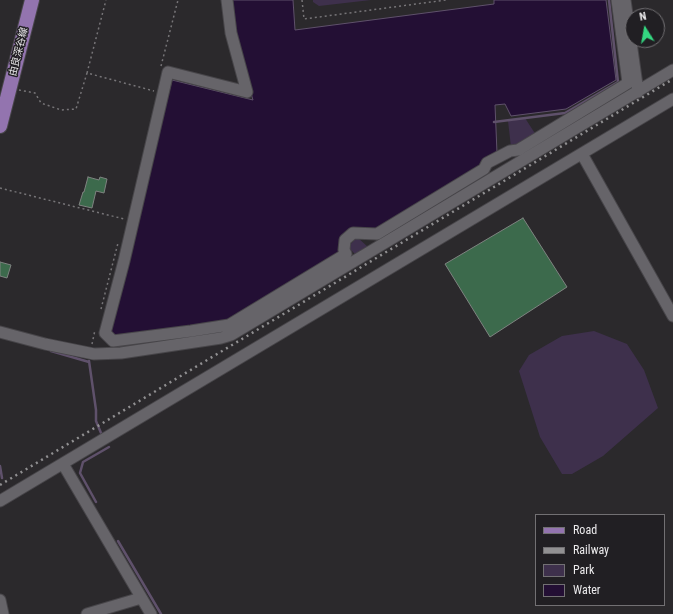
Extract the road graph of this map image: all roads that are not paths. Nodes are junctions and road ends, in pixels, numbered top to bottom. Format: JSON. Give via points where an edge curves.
{"nodes":[{"id":1,"x":32,"y":0,"type":"edge"},
{"id":2,"x":227,"y":0,"type":"edge"},
{"id":3,"x":617,"y":0,"type":"edge"},
{"id":4,"x":625,"y":0,"type":"edge"},
{"id":5,"x":673,"y":70,"type":"edge"},
{"id":6,"x":638,"y":92,"type":"junction"},
{"id":7,"x":673,"y":100,"type":"edge"},
{"id":8,"x":0,"y":126,"type":"edge"},
{"id":9,"x":513,"y":151,"type":"junction"},
{"id":10,"x":582,"y":154,"type":"junction"},
{"id":11,"x":498,"y":176,"type":"junction"},
{"id":12,"x":673,"y":316,"type":"edge"},
{"id":13,"x":0,"y":332,"type":"edge"},
{"id":14,"x":63,"y":464,"type":"junction"},
{"id":15,"x":0,"y":502,"type":"edge"},
{"id":16,"x":141,"y":598,"type":"junction"},
{"id":17,"x":0,"y":600,"type":"edge"},
{"id":18,"x":3,"y":614,"type":"edge"},
{"id":19,"x":87,"y":614,"type":"edge"},
{"id":20,"x":151,"y":614,"type":"edge"}],
"edges":[{"from":1,"to":8,"type":"main road","name":"由良深谷線"},
{"from":2,"to":9,"type":"street","via":[[231,33],[248,92],[168,72],[105,333],[113,341],[228,325],[346,254],[345,240],[353,233],[377,234],[484,169],[487,163]]},
{"from":3,"to":9,"type":"street","via":[[628,83]]},
{"from":4,"to":6,"type":"street"},
{"from":5,"to":6,"type":"street"},
{"from":6,"to":11,"type":"street"},
{"from":7,"to":10,"type":"street"},
{"from":9,"to":11,"type":"street","via":[[496,170]]},
{"from":10,"to":12,"type":"street"},
{"from":10,"to":14,"type":"street"},
{"from":11,"to":13,"type":"street","via":[[231,335],[121,353],[89,353]]},
{"from":14,"to":15,"type":"street"},
{"from":14,"to":16,"type":"street"},
{"from":16,"to":19,"type":"street"},
{"from":16,"to":20,"type":"street"},
{"from":17,"to":18,"type":"street"}]}
